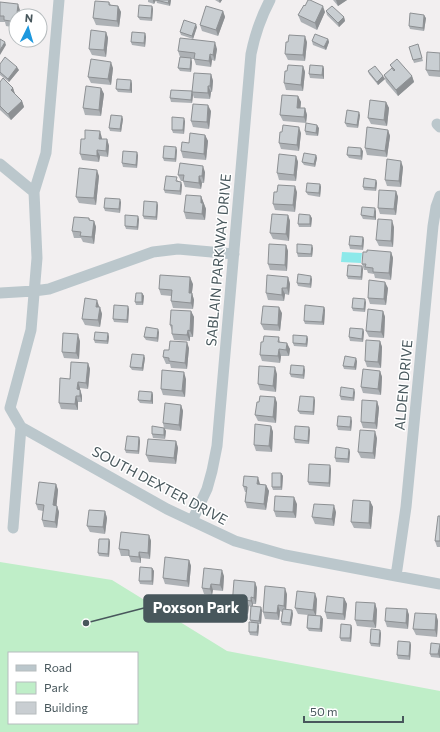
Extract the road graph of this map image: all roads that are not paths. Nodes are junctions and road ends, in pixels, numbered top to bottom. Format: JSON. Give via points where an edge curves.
{"nodes":[{"id":1,"x":59,"y":0,"type":"edge"},
{"id":2,"x":270,"y":0,"type":"edge"},
{"id":3,"x":0,"y":164,"type":"edge"},
{"id":4,"x":34,"y":192,"type":"junction"},
{"id":5,"x":440,"y":196,"type":"edge"},
{"id":6,"x":234,"y":254,"type":"junction"},
{"id":7,"x":34,"y":291,"type":"junction"},
{"id":8,"x":0,"y":293,"type":"edge"},
{"id":9,"x":5,"y":409,"type":"edge"},
{"id":10,"x":21,"y":427,"type":"junction"},
{"id":11,"x":192,"y":521,"type":"junction"},
{"id":12,"x":13,"y":528,"type":"dead end"},
{"id":13,"x":396,"y":576,"type":"junction"},
{"id":14,"x":440,"y":584,"type":"edge"}],
"edges":[{"from":1,"to":4,"type":"street","via":[[46,153]]},
{"from":2,"to":6,"type":"street","name":"SABLAIN PARKWAY DRIVE","via":[[255,35],[251,54]]},
{"from":3,"to":4,"type":"street"},
{"from":4,"to":7,"type":"street","via":[[37,258]]},
{"from":5,"to":13,"type":"street","name":"ALDEN DRIVE","via":[[432,226],[406,507]]},
{"from":6,"to":7,"type":"street","via":[[178,249],[153,252],[49,289]]},
{"from":6,"to":11,"type":"street","name":"SABLAIN PARKWAY DRIVE","via":[[217,446],[207,489]]},
{"from":7,"to":8,"type":"street"},
{"from":7,"to":9,"type":"street","via":[[31,330]]},
{"from":9,"to":10,"type":"street"},
{"from":10,"to":11,"type":"street","name":"SOUTH DEXTER DRIVE"},
{"from":10,"to":12,"type":"street"},
{"from":11,"to":13,"type":"street","name":"SOUTH DEXTER DRIVE","via":[[235,541],[285,555]]},
{"from":13,"to":14,"type":"street","name":"SOUTH DEXTER DRIVE"}]}
